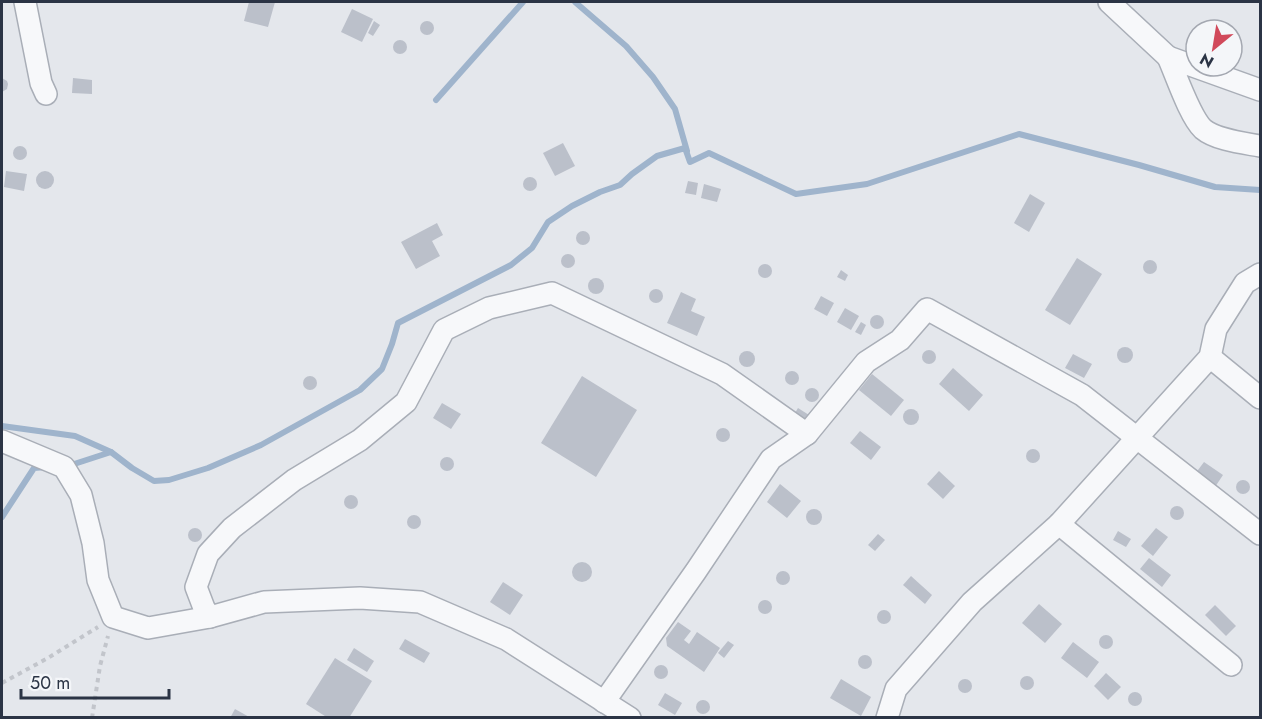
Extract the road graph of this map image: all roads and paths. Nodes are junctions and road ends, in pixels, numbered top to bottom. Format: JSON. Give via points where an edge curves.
{"nodes":[{"id":1,"x":25,"y":2,"type":"edge"},
{"id":2,"x":1109,"y":2,"type":"edge"},
{"id":3,"x":1168,"y":57,"type":"junction"},
{"id":4,"x":1260,"y":90,"type":"edge"},
{"id":5,"x":46,"y":94,"type":"dead end"},
{"id":6,"x":1260,"y":146,"type":"edge"},
{"id":7,"x":1260,"y":274,"type":"edge"},
{"id":8,"x":1210,"y":357,"type":"junction"},
{"id":9,"x":1260,"y":398,"type":"edge"},
{"id":10,"x":807,"y":434,"type":"junction"},
{"id":11,"x":1137,"y":438,"type":"junction"},
{"id":12,"x":2,"y":441,"type":"edge"},
{"id":13,"x":1059,"y":524,"type":"junction"},
{"id":14,"x":1260,"y":534,"type":"edge"},
{"id":15,"x":210,"y":616,"type":"junction"},
{"id":16,"x":113,"y":617,"type":"junction"},
{"id":17,"x":1231,"y":665,"type":"dead end"},
{"id":18,"x":2,"y":683,"type":"edge"},
{"id":19,"x":604,"y":702,"type":"junction"},
{"id":20,"x":92,"y":717,"type":"edge"},
{"id":21,"x":630,"y":717,"type":"edge"},
{"id":22,"x":887,"y":717,"type":"edge"}],
"edges":[{"from":1,"to":5,"type":"street"},
{"from":2,"to":3,"type":"street"},
{"from":3,"to":4,"type":"street"},
{"from":3,"to":6,"type":"street","via":[[1202,128],[1223,138]]},
{"from":7,"to":8,"type":"street","via":[[1245,283],[1216,329]]},
{"from":8,"to":9,"type":"street"},
{"from":8,"to":11,"type":"street"},
{"from":10,"to":11,"type":"street","via":[[866,362],[900,340],[927,309],[1082,395]]},
{"from":10,"to":15,"type":"street","via":[[722,374],[552,293],[489,308],[444,330],[406,402],[360,440],[294,480],[232,528],[208,554],[196,587]]},
{"from":10,"to":19,"type":"street","via":[[771,459]]},
{"from":11,"to":13,"type":"street"},
{"from":11,"to":14,"type":"street"},
{"from":12,"to":16,"type":"street","via":[[64,467],[81,495],[98,580]]},
{"from":13,"to":17,"type":"street"},
{"from":13,"to":22,"type":"street","via":[[972,602],[896,689]]},
{"from":15,"to":16,"type":"street","via":[[148,628]]},
{"from":15,"to":19,"type":"street","via":[[264,602],[360,598],[420,602],[506,639]]},
{"from":16,"to":18,"type":"path"},
{"from":16,"to":20,"type":"path"},
{"from":19,"to":21,"type":"street"}]}
